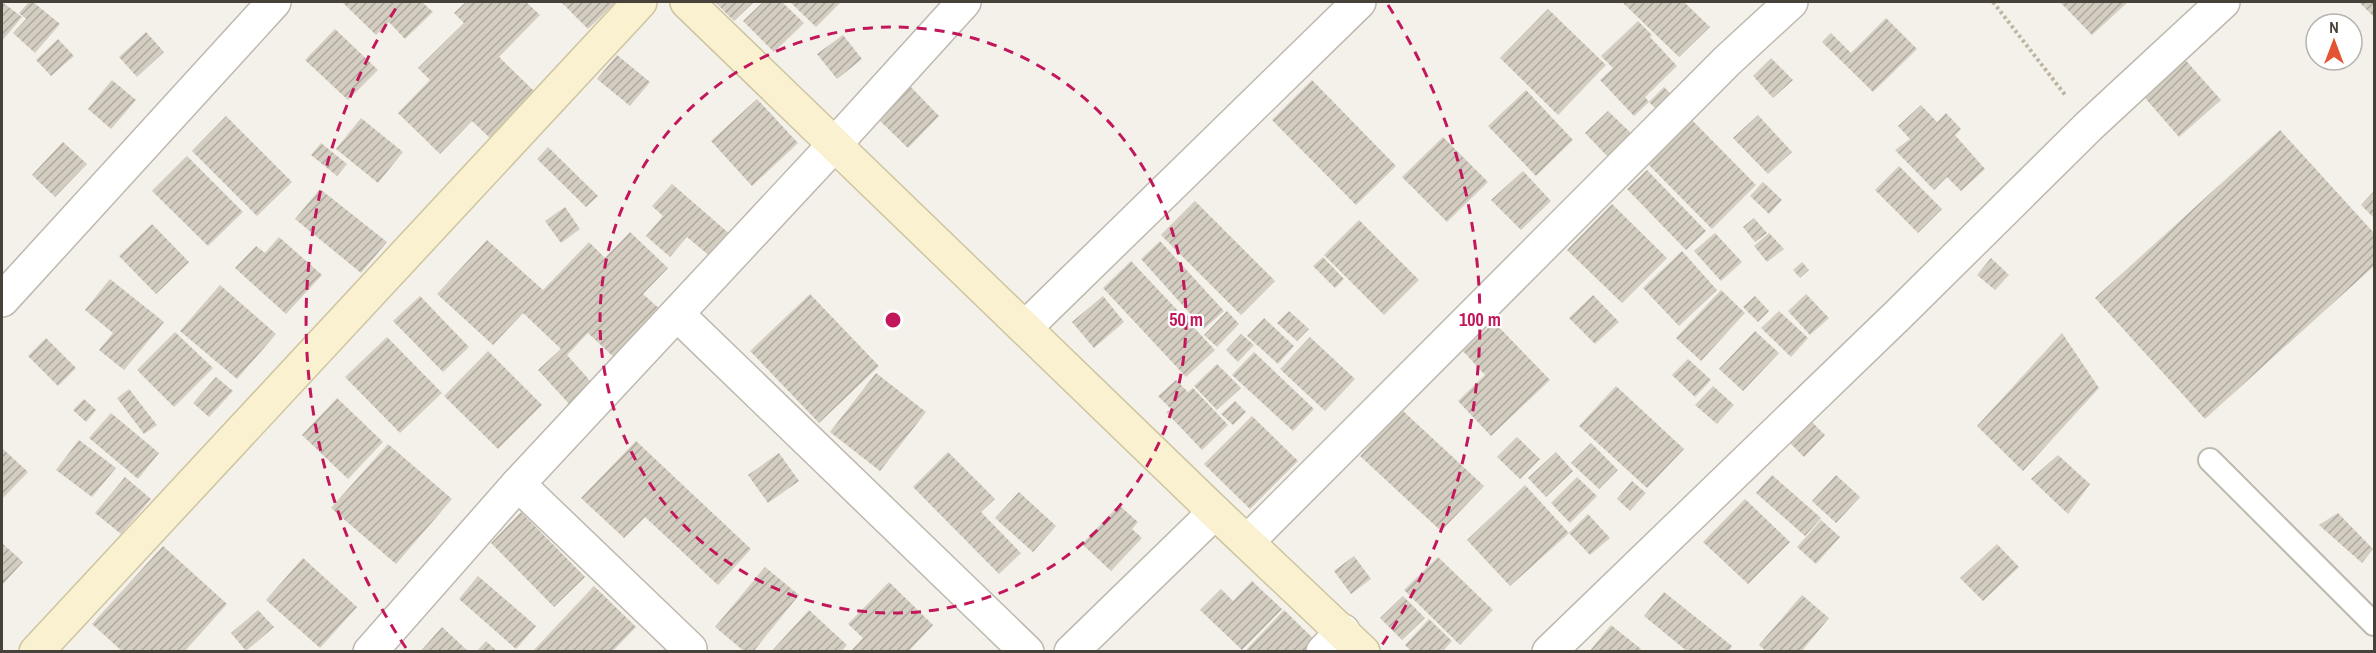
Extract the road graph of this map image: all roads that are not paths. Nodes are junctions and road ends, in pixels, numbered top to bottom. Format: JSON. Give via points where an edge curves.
{"nodes":[{"id":1,"x":274,"y":2,"type":"edge"},
{"id":2,"x":640,"y":2,"type":"edge"},
{"id":3,"x":687,"y":2,"type":"edge"},
{"id":4,"x":964,"y":2,"type":"edge"},
{"id":5,"x":1359,"y":2,"type":"edge"},
{"id":6,"x":1791,"y":2,"type":"edge"},
{"id":7,"x":2223,"y":2,"type":"edge"},
{"id":8,"x":835,"y":144,"type":"junction"},
{"id":9,"x":2,"y":300,"type":"edge"},
{"id":10,"x":677,"y":314,"type":"junction"},
{"id":11,"x":1026,"y":327,"type":"junction"},
{"id":12,"x":2211,"y":460,"type":"dead end"},
{"id":13,"x":518,"y":484,"type":"junction"},
{"id":14,"x":1215,"y":512,"type":"junction"},
{"id":15,"x":1246,"y":542,"type":"junction"},
{"id":16,"x":2374,"y":624,"type":"edge"},
{"id":17,"x":1343,"y":645,"type":"edge"},
{"id":18,"x":36,"y":651,"type":"edge"},
{"id":19,"x":370,"y":651,"type":"edge"},
{"id":20,"x":690,"y":651,"type":"edge"},
{"id":21,"x":1027,"y":651,"type":"edge"},
{"id":22,"x":1071,"y":651,"type":"edge"},
{"id":23,"x":1549,"y":651,"type":"edge"}],
"edges":[{"from":1,"to":9,"type":"street"},
{"from":2,"to":18,"type":"street"},
{"from":3,"to":8,"type":"street"},
{"from":4,"to":8,"type":"street"},
{"from":5,"to":11,"type":"street"},
{"from":6,"to":15,"type":"street","via":[[1710,78]]},
{"from":7,"to":23,"type":"street","via":[[2089,126]]},
{"from":8,"to":10,"type":"street"},
{"from":8,"to":11,"type":"street"},
{"from":10,"to":13,"type":"street"},
{"from":10,"to":21,"type":"street"},
{"from":11,"to":14,"type":"street"},
{"from":12,"to":16,"type":"lane"},
{"from":13,"to":19,"type":"street"},
{"from":13,"to":20,"type":"street"},
{"from":14,"to":15,"type":"street"},
{"from":14,"to":22,"type":"street"},
{"from":15,"to":17,"type":"street"}]}
